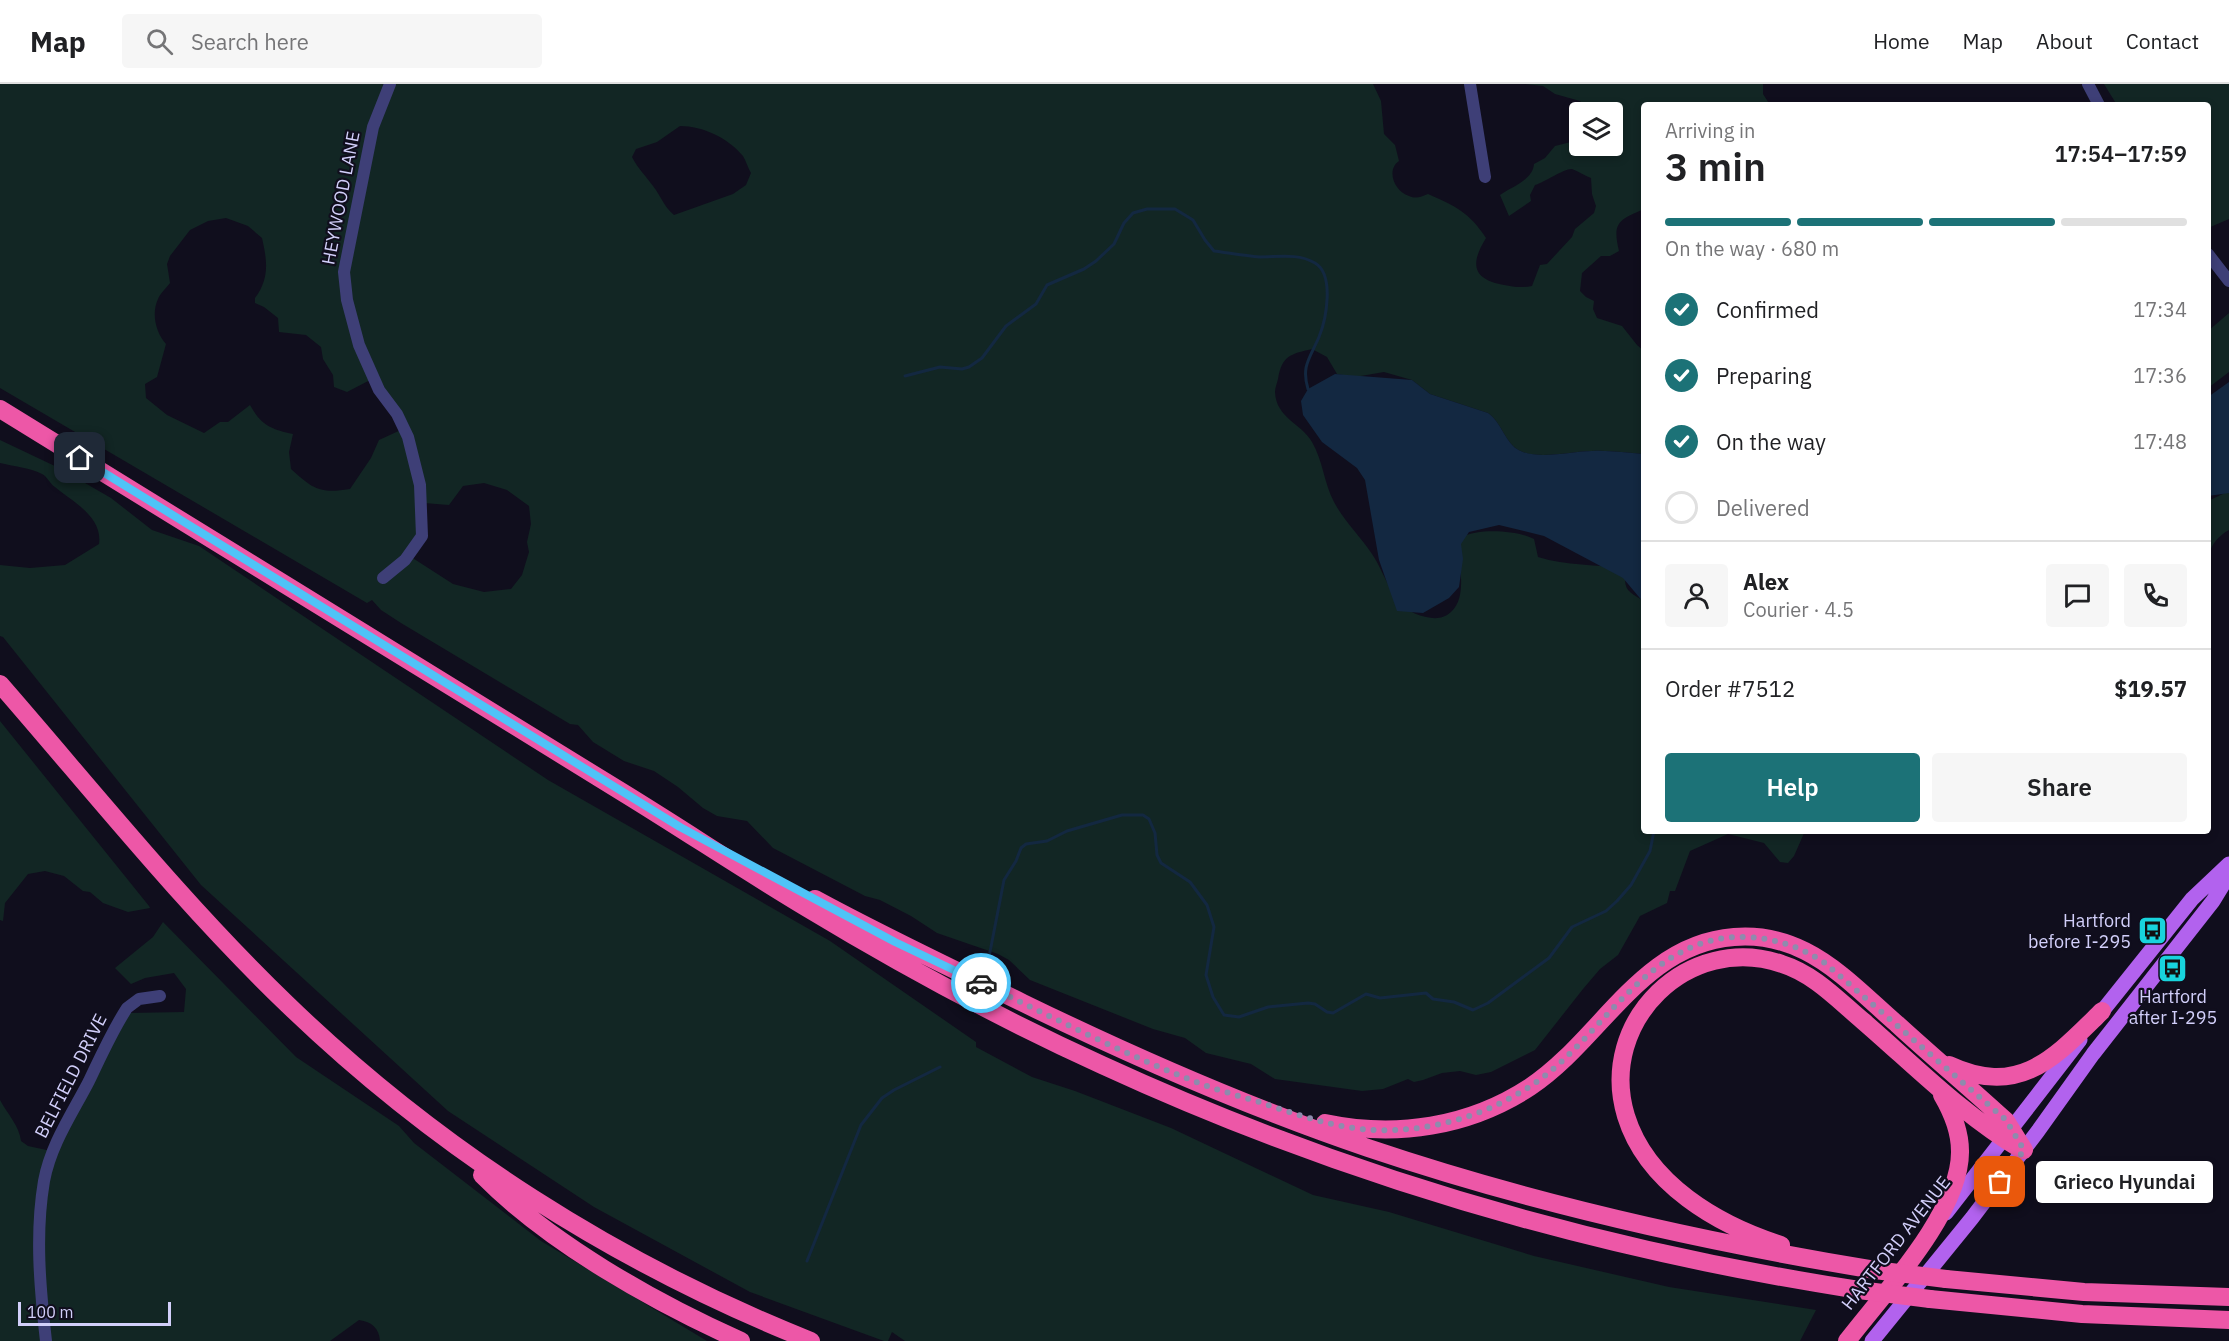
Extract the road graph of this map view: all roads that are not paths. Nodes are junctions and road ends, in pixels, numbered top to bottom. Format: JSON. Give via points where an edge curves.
{"nodes":[{"id":1,"x":390,"y":84,"type":"edge"},
{"id":2,"x":1470,"y":84,"type":"edge"},
{"id":3,"x":2088,"y":84,"type":"edge"},
{"id":4,"x":2097,"y":102,"type":"edge"},
{"id":5,"x":1485,"y":177,"type":"dead end"},
{"id":6,"x":2211,"y":258,"type":"edge"},
{"id":7,"x":2229,"y":281,"type":"edge"},
{"id":8,"x":0,"y":409,"type":"edge"},
{"id":9,"x":383,"y":578,"type":"dead end"},
{"id":10,"x":0,"y":684,"type":"edge"},
{"id":11,"x":680,"y":827,"type":"junction"},
{"id":12,"x":2229,"y":864,"type":"edge"},
{"id":13,"x":2229,"y":875,"type":"edge"},
{"id":14,"x":160,"y":996,"type":"dead end"},
{"id":15,"x":2102,"y":1011,"type":"junction"},
{"id":16,"x":1930,"y":1054,"type":"junction"},
{"id":17,"x":1928,"y":1077,"type":"junction"},
{"id":18,"x":1192,"y":1081,"type":"junction"},
{"id":19,"x":2008,"y":1133,"type":"junction"},
{"id":20,"x":442,"y":1136,"type":"junction"},
{"id":21,"x":2024,"y":1150,"type":"junction"},
{"id":22,"x":1928,"y":1236,"type":"junction"},
{"id":23,"x":1875,"y":1270,"type":"junction"},
{"id":24,"x":2229,"y":1297,"type":"edge"},
{"id":25,"x":2229,"y":1320,"type":"edge"},
{"id":26,"x":46,"y":1341,"type":"edge"},
{"id":27,"x":741,"y":1341,"type":"edge"},
{"id":28,"x":812,"y":1341,"type":"edge"},
{"id":29,"x":1847,"y":1341,"type":"edge"},
{"id":30,"x":1872,"y":1341,"type":"edge"}],
"edges":[{"from":1,"to":9,"type":"street","name":"HEYWOOD LANE","via":[[373,127],[344,272],[359,345],[408,437],[420,486],[422,536],[405,560]]},
{"from":2,"to":5,"type":"street"},
{"from":3,"to":4,"type":"street"},
{"from":6,"to":7,"type":"street"},
{"from":8,"to":11,"type":"highway"},
{"from":10,"to":20,"type":"highway","via":[[260,977],[341,1054]]},
{"from":11,"to":18,"type":"highway","via":[[912,950]]},
{"from":11,"to":25,"type":"highway","bridge":true,"via":[[791,898],[937,983],[1088,1059],[1226,1118],[1384,1176],[1537,1223],[1683,1259],[1860,1290],[2102,1315]]},
{"from":12,"to":15,"type":"main road","name":"HARTFORD AVENUE","via":[[2192,899]]},
{"from":13,"to":21,"type":"main road"},
{"from":14,"to":26,"type":"street","name":"BELFIELD DRIVE","via":[[139,999],[127,1008],[65,1122],[51,1156],[44,1182],[40,1241],[39,1282]]},
{"from":15,"to":16,"type":"highway","via":[[2048,1061],[2021,1074],[1975,1074]]},
{"from":15,"to":19,"type":"main road","name":"HARTFORD AVENUE"},
{"from":16,"to":18,"type":"highway","via":[[1814,955],[1778,941],[1739,937],[1701,944],[1665,960],[1544,1077],[1501,1103],[1451,1122],[1396,1130],[1340,1126]]},
{"from":16,"to":19,"type":"highway","via":[[2006,1120]]},
{"from":17,"to":19,"type":"highway","via":[[1977,1119]]},
{"from":17,"to":22,"type":"highway","via":[[1954,1119],[1960,1152],[1954,1182]]},
{"from":17,"to":23,"type":"highway","via":[[1813,979],[1784,964],[1749,957],[1706,963],[1667,984],[1643,1010],[1624,1053],[1623,1101],[1632,1130],[1653,1163],[1682,1193],[1710,1214],[1746,1232]]},
{"from":18,"to":23,"type":"highway","via":[[1366,1148],[1547,1203],[1702,1240]]},
{"from":19,"to":21,"type":"highway"},
{"from":19,"to":22,"type":"main road","name":"HARTFORD AVENUE"},
{"from":20,"to":27,"type":"highway","via":[[506,1198],[570,1246],[650,1294]]},
{"from":20,"to":28,"type":"highway","via":[[533,1199],[605,1242],[729,1306]]},
{"from":21,"to":30,"type":"main road"},
{"from":22,"to":29,"type":"highway","name":"HARTFORD AVENUE"},
{"from":23,"to":24,"type":"highway","bridge":true,"via":[[2093,1292]]}]}
